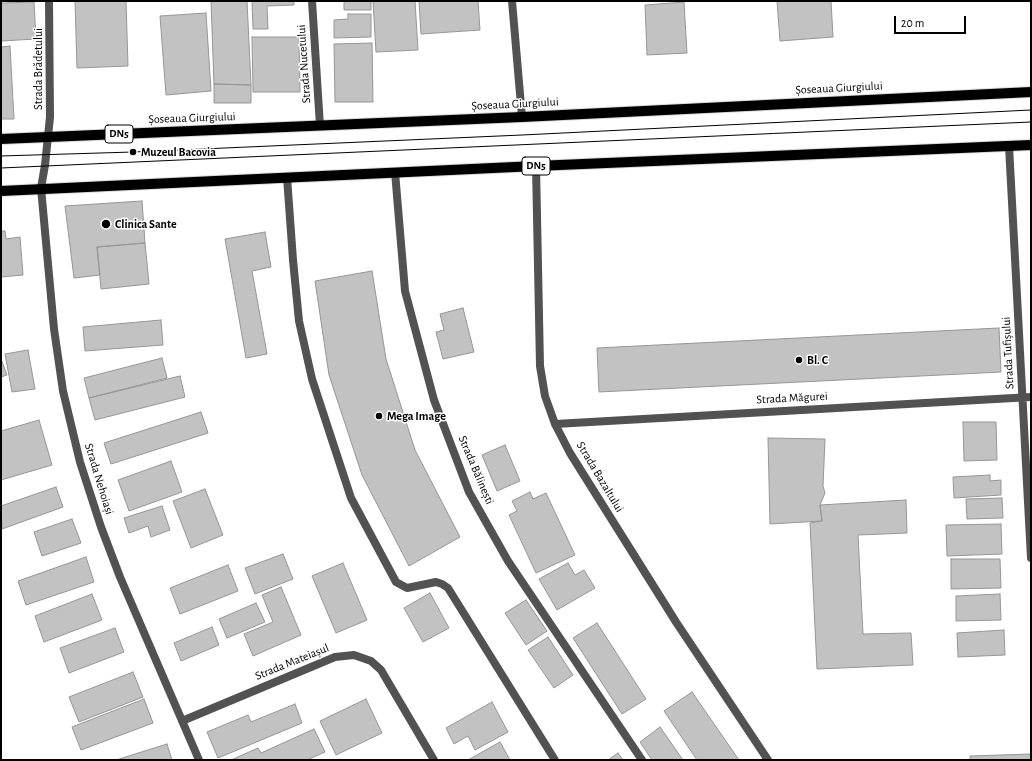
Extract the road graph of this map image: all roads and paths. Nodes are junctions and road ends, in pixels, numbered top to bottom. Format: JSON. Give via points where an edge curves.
{"nodes":[{"id":1,"x":50,"y":1,"type":"edge"},
{"id":2,"x":312,"y":1,"type":"edge"},
{"id":3,"x":512,"y":1,"type":"edge"},
{"id":4,"x":1031,"y":92,"type":"edge"},
{"id":5,"x":522,"y":117,"type":"junction"},
{"id":6,"x":320,"y":126,"type":"junction"},
{"id":7,"x":48,"y":137,"type":"junction"},
{"id":8,"x":1,"y":139,"type":"edge"},
{"id":9,"x":1031,"y":145,"type":"edge"},
{"id":10,"x":1009,"y":146,"type":"junction"},
{"id":11,"x":536,"y":166,"type":"junction"},
{"id":12,"x":395,"y":172,"type":"junction"},
{"id":13,"x":287,"y":177,"type":"junction"},
{"id":14,"x":41,"y":188,"type":"junction"},
{"id":15,"x":1,"y":191,"type":"edge"},
{"id":16,"x":1027,"y":398,"type":"edge"},
{"id":17,"x":555,"y":424,"type":"junction"},
{"id":18,"x":1031,"y":558,"type":"edge"},
{"id":19,"x":182,"y":721,"type":"junction"},
{"id":20,"x":199,"y":760,"type":"edge"},
{"id":21,"x":434,"y":760,"type":"edge"},
{"id":22,"x":555,"y":760,"type":"edge"},
{"id":23,"x":642,"y":760,"type":"edge"},
{"id":24,"x":768,"y":760,"type":"edge"}],
"edges":[{"from":1,"to":7,"type":"street","name":"Strada Brădetului"},
{"from":2,"to":6,"type":"street","name":"Strada Nucetului"},
{"from":3,"to":5,"type":"street"},
{"from":4,"to":5,"type":"main road","name":"Șoseaua Giurgiului","number":"DN5"},
{"from":5,"to":6,"type":"main road","name":"Șoseaua Giurgiului","number":"DN5"},
{"from":6,"to":7,"type":"main road","name":"Șoseaua Giurgiului","number":"DN5"},
{"from":7,"to":8,"type":"main road","name":"Șoseaua Giurgiului","number":"DN5"},
{"from":7,"to":14,"type":"street","name":"Strada Brădetului"},
{"from":9,"to":10,"type":"main road","number":"DN5"},
{"from":10,"to":11,"type":"main road","number":"DN5"},
{"from":10,"to":16,"type":"street","name":"Strada Tufișului"},
{"from":11,"to":12,"type":"main road","number":"DN5"},
{"from":11,"to":17,"type":"street","name":"Strada Bazaltului","via":[[540,366],[545,396]]},
{"from":12,"to":13,"type":"main road","number":"DN5"},
{"from":12,"to":23,"type":"street","name":"Strada Bălinești","via":[[405,291],[434,400],[470,492],[508,561]]},
{"from":13,"to":14,"type":"main road","number":"DN5"},
{"from":13,"to":22,"type":"street","via":[[299,321],[312,379],[351,498],[396,582],[408,588],[436,582],[448,588]]},
{"from":14,"to":15,"type":"main road","number":"DN5"},
{"from":14,"to":19,"type":"street","name":"Strada Nehoiași","via":[[54,329],[64,391],[80,462],[120,577]]},
{"from":16,"to":17,"type":"street","name":"Strada Măgurei"},
{"from":16,"to":18,"type":"street","name":"Strada Tufișului"},
{"from":17,"to":24,"type":"street","name":"Strada Bazaltului","via":[[570,453],[676,622]]},
{"from":19,"to":20,"type":"street","name":"Strada Nehoiași"},
{"from":19,"to":21,"type":"street","name":"Strada Mateiașul","via":[[334,657],[354,655],[371,661],[381,670]]}]}
